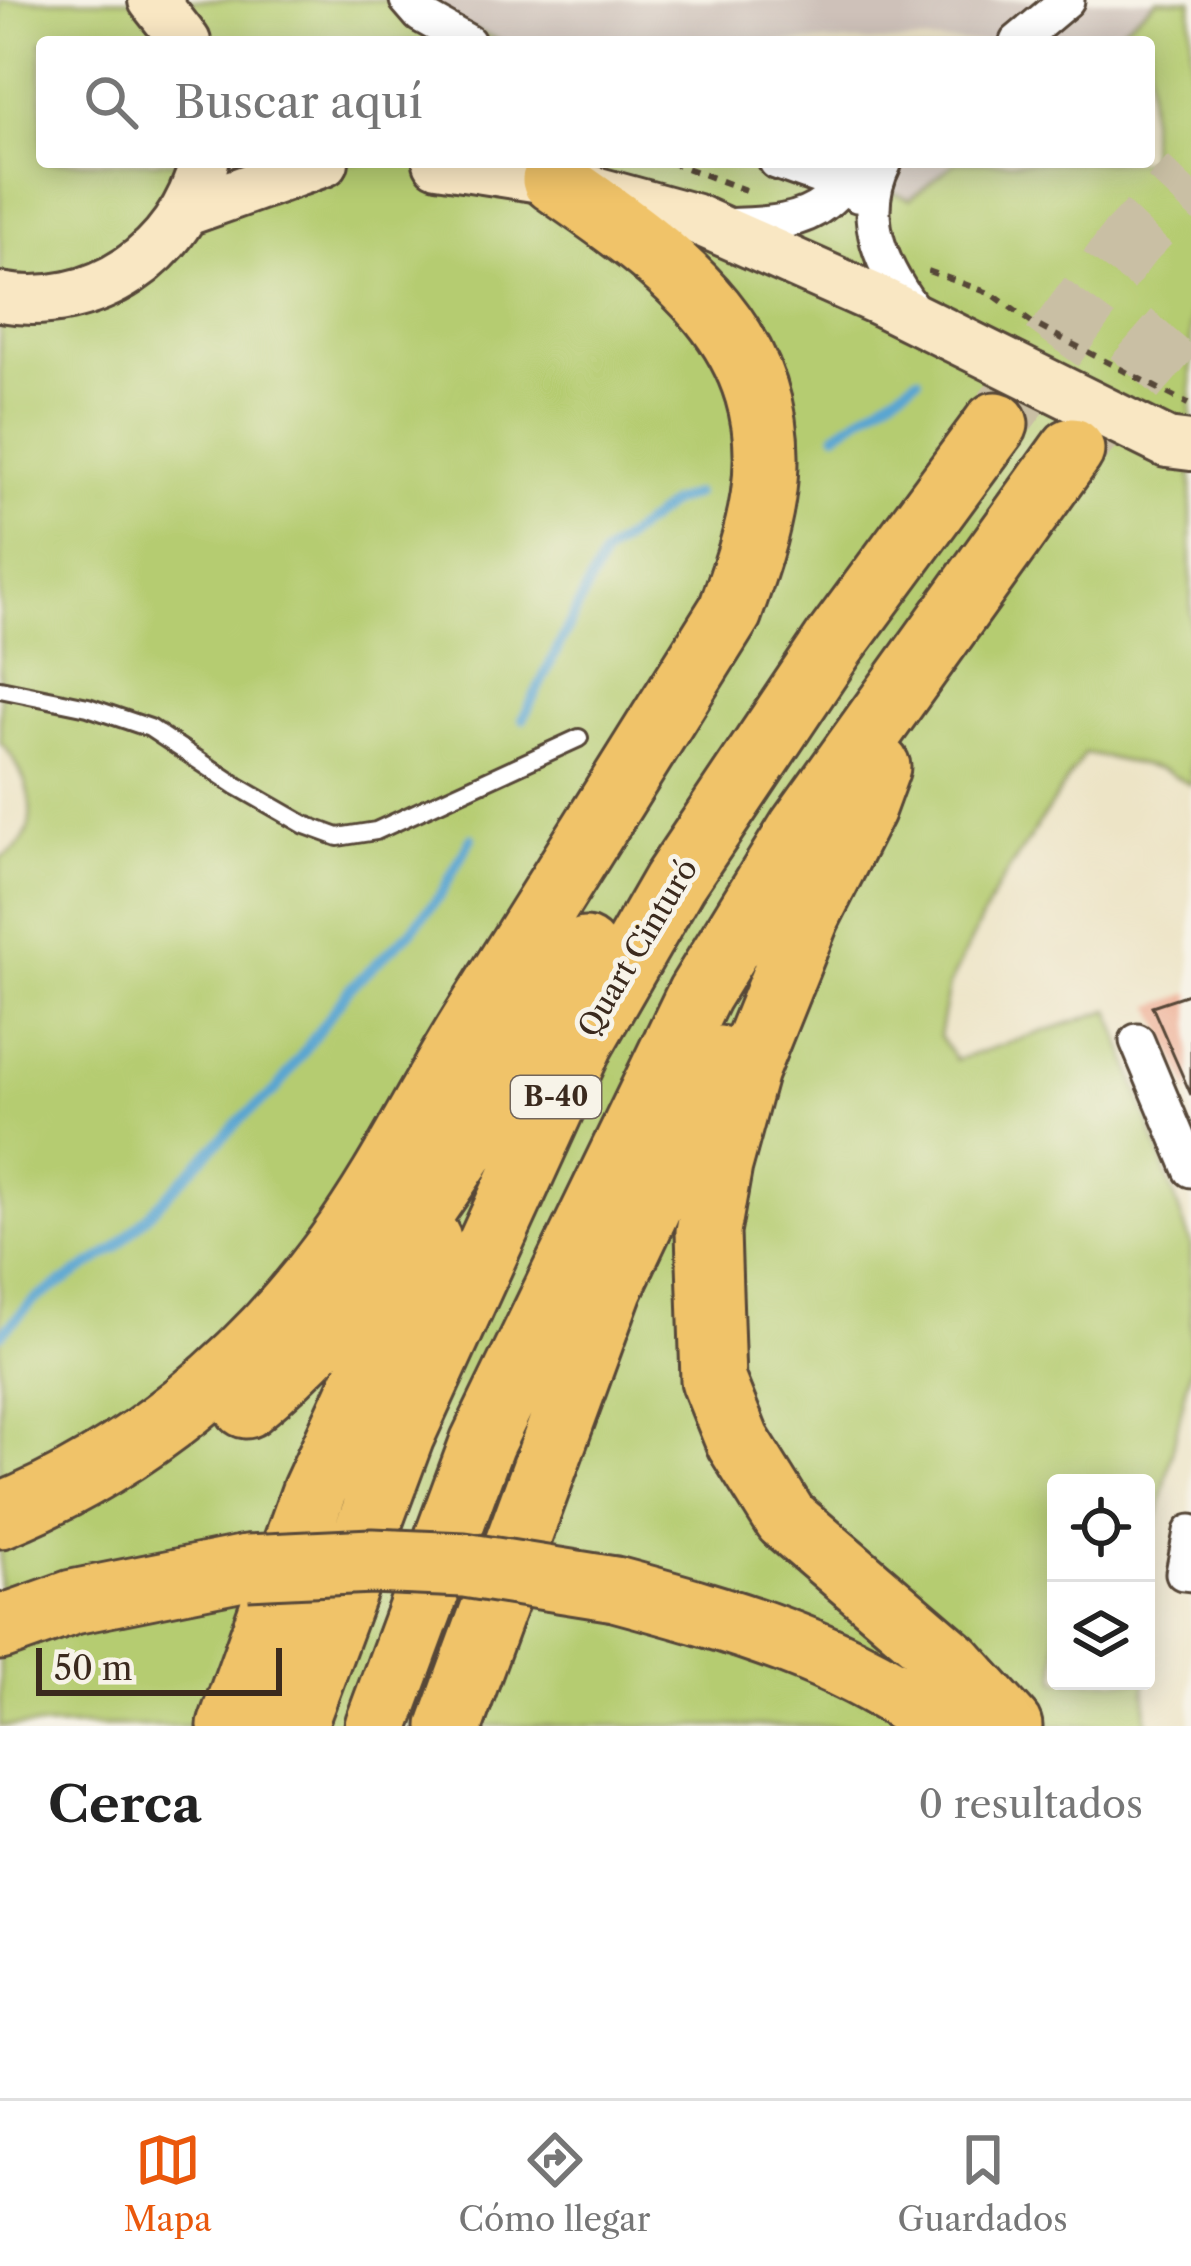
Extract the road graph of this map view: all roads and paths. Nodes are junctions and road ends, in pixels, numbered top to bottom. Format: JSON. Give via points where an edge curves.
{"nodes":[{"id":1,"x":153,"y":0,"type":"edge"},
{"id":2,"x":406,"y":0,"type":"edge"},
{"id":3,"x":1067,"y":0,"type":"edge"},
{"id":4,"x":181,"y":36,"type":"edge"},
{"id":5,"x":457,"y":36,"type":"edge"},
{"id":6,"x":1024,"y":36,"type":"edge"},
{"id":7,"x":202,"y":168,"type":"edge"},
{"id":8,"x":307,"y":168,"type":"edge"},
{"id":9,"x":477,"y":168,"type":"edge"},
{"id":10,"x":687,"y":168,"type":"edge"},
{"id":11,"x":792,"y":168,"type":"edge"},
{"id":12,"x":801,"y":168,"type":"edge"},
{"id":13,"x":883,"y":168,"type":"edge"},
{"id":14,"x":855,"y":174,"type":"edge"},
{"id":15,"x":554,"y":180,"type":"junction"},
{"id":16,"x":184,"y":212,"type":"junction"},
{"id":17,"x":874,"y":220,"type":"junction"},
{"id":18,"x":716,"y":227,"type":"junction"},
{"id":19,"x":917,"y":262,"type":"dead end"},
{"id":20,"x":0,"y":297,"type":"edge"},
{"id":21,"x":923,"y":323,"type":"junction"},
{"id":22,"x":996,"y":424,"type":"tunnel mouth"},
{"id":23,"x":1185,"y":441,"type":"edge"},
{"id":24,"x":1072,"y":450,"type":"tunnel mouth"},
{"id":25,"x":922,"y":524,"type":"junction"},
{"id":26,"x":914,"y":670,"type":"junction"},
{"id":27,"x":0,"y":689,"type":"edge"},
{"id":28,"x":579,"y":738,"type":"dead end"},
{"id":29,"x":858,"y":751,"type":"junction"},
{"id":30,"x":1137,"y":1041,"type":"dead end"},
{"id":31,"x":485,"y":1119,"type":"junction"},
{"id":32,"x":1191,"y":1170,"type":"edge"},
{"id":33,"x":0,"y":1516,"type":"edge"},
{"id":34,"x":1191,"y":1532,"type":"edge"},
{"id":35,"x":0,"y":1556,"type":"edge"},
{"id":36,"x":1187,"y":1573,"type":"edge"},
{"id":37,"x":0,"y":1628,"type":"edge"},
{"id":38,"x":230,"y":1726,"type":"edge"},
{"id":39,"x":294,"y":1726,"type":"edge"},
{"id":40,"x":377,"y":1726,"type":"edge"},
{"id":41,"x":450,"y":1726,"type":"edge"},
{"id":42,"x":943,"y":1726,"type":"edge"},
{"id":43,"x":1010,"y":1726,"type":"edge"}],
"edges":[{"from":1,"to":4,"type":"street"},
{"from":2,"to":5,"type":"street"},
{"from":3,"to":6,"type":"street"},
{"from":7,"to":16,"type":"street"},
{"from":8,"to":16,"type":"street"},
{"from":9,"to":15,"type":"street"},
{"from":10,"to":11,"type":"path","via":[[778,201],[797,196]]},
{"from":12,"to":14,"type":"street"},
{"from":13,"to":17,"type":"street"},
{"from":14,"to":17,"type":"street"},
{"from":14,"to":18,"type":"street","via":[[823,205],[793,219]]},
{"from":15,"to":18,"type":"street"},
{"from":15,"to":33,"type":"highway","via":[[626,230],[716,312],[740,348],[763,415],[764,494],[730,613],[337,1248],[251,1351],[191,1403],[120,1454]]},
{"from":16,"to":20,"type":"street","via":[[150,255],[103,285],[50,299]]},
{"from":17,"to":21,"type":"street","via":[[879,254]]},
{"from":18,"to":21,"type":"street"},
{"from":19,"to":23,"type":"path","via":[[992,294]]},
{"from":21,"to":23,"type":"street"},
{"from":22,"to":25,"type":"highway","name":"Quart Cinturó","number":"B-40"},
{"from":24,"to":26,"type":"highway","number":"B-40"},
{"from":25,"to":31,"type":"highway","via":[[824,610],[774,667],[641,856]]},
{"from":25,"to":39,"type":"highway","name":"Quart Cinturó","number":"B-40","via":[[674,882],[582,1042],[402,1436]]},
{"from":26,"to":29,"type":"highway","number":"B-40"},
{"from":26,"to":43,"type":"highway","via":[[863,808],[808,916],[746,1070],[708,1232],[713,1380],[738,1442],[787,1519],[952,1662]]},
{"from":27,"to":28,"type":"lane","via":[[150,728],[237,786],[338,836],[376,831]]},
{"from":29,"to":40,"type":"highway","number":"B-40","via":[[699,994],[482,1443]]},
{"from":29,"to":41,"type":"highway","via":[[819,854],[611,1287]]},
{"from":30,"to":32,"type":"street"},
{"from":31,"to":35,"type":"highway","via":[[298,1364],[160,1477]]},
{"from":31,"to":38,"type":"highway","via":[[314,1491]]},
{"from":34,"to":36,"type":"street"},
{"from":37,"to":42,"type":"highway","bridge":true,"via":[[73,1602],[247,1567],[464,1565],[615,1588],[737,1622],[839,1662]]}]}
